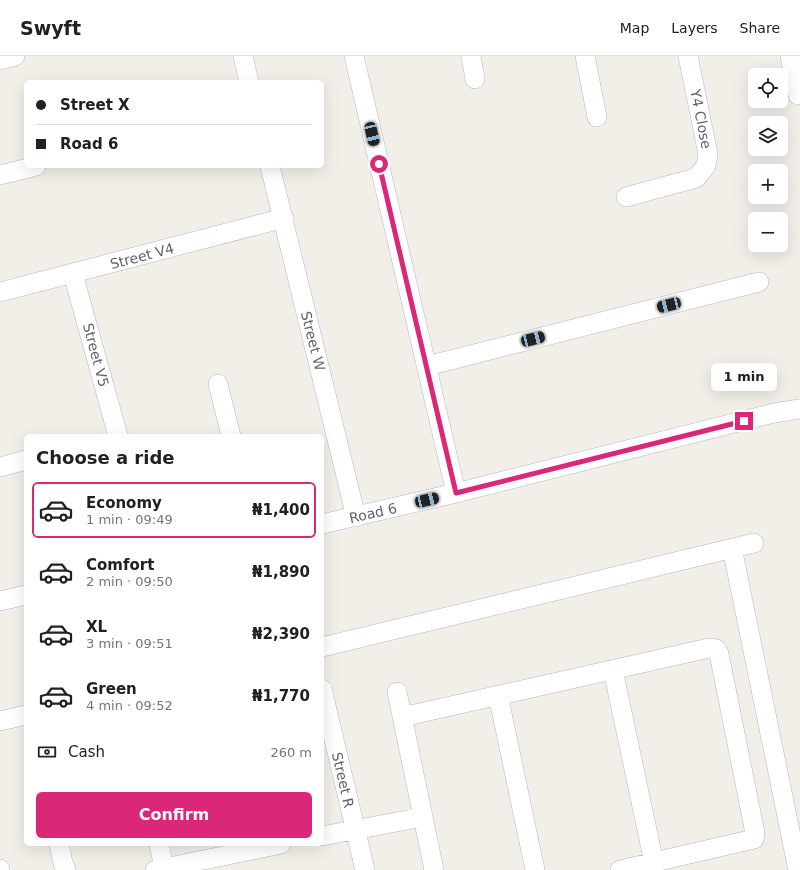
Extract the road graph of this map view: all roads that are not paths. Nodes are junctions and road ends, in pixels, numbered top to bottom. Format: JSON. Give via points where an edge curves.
{"nodes":[{"id":1,"x":15,"y":56,"type":"edge"},
{"id":2,"x":243,"y":56,"type":"edge"},
{"id":3,"x":354,"y":56,"type":"edge"},
{"id":4,"x":471,"y":56,"type":"edge"},
{"id":5,"x":585,"y":56,"type":"edge"},
{"id":6,"x":688,"y":56,"type":"edge"},
{"id":7,"x":790,"y":56,"type":"edge"},
{"id":8,"x":0,"y":60,"type":"edge"},
{"id":9,"x":475,"y":79,"type":"dead end"},
{"id":10,"x":249,"y":80,"type":"edge"},
{"id":11,"x":798,"y":95,"type":"dead end"},
{"id":12,"x":597,"y":117,"type":"dead end"},
{"id":13,"x":28,"y":168,"type":"edge"},
{"id":14,"x":271,"y":168,"type":"edge"},
{"id":15,"x":0,"y":175,"type":"edge"},
{"id":16,"x":626,"y":198,"type":"dead end"},
{"id":17,"x":284,"y":218,"type":"junction"},
{"id":18,"x":73,"y":274,"type":"junction"},
{"id":19,"x":759,"y":282,"type":"dead end"},
{"id":20,"x":0,"y":292,"type":"edge"},
{"id":21,"x":427,"y":366,"type":"junction"},
{"id":22,"x":218,"y":384,"type":"dead end"},
{"id":23,"x":800,"y":409,"type":"edge"},
{"id":24,"x":117,"y":434,"type":"edge"},
{"id":25,"x":230,"y":434,"type":"edge"},
{"id":26,"x":24,"y":461,"type":"edge"},
{"id":27,"x":0,"y":467,"type":"edge"},
{"id":28,"x":456,"y":493,"type":"junction"},
{"id":29,"x":356,"y":517,"type":"junction"},
{"id":30,"x":324,"y":524,"type":"edge"},
{"id":31,"x":754,"y":543,"type":"dead end"},
{"id":32,"x":732,"y":548,"type":"junction"},
{"id":33,"x":24,"y":595,"type":"edge"},
{"id":34,"x":0,"y":601,"type":"edge"},
{"id":35,"x":324,"y":647,"type":"edge"},
{"id":36,"x":613,"y":670,"type":"junction"},
{"id":37,"x":397,"y":692,"type":"dead end"},
{"id":38,"x":498,"y":695,"type":"junction"},
{"id":39,"x":324,"y":708,"type":"edge"},
{"id":40,"x":24,"y":715,"type":"edge"},
{"id":41,"x":402,"y":717,"type":"junction"},
{"id":42,"x":0,"y":721,"type":"edge"},
{"id":43,"x":327,"y":737,"type":"edge"},
{"id":44,"x":422,"y":817,"type":"junction"},
{"id":45,"x":354,"y":830,"type":"junction"},
{"id":46,"x":324,"y":836,"type":"edge"},
{"id":47,"x":59,"y":846,"type":"edge"},
{"id":48,"x":159,"y":846,"type":"edge"},
{"id":49,"x":267,"y":846,"type":"edge"},
{"id":50,"x":654,"y":863,"type":"junction"},
{"id":51,"x":160,"y":869,"type":"edge"},
{"id":52,"x":66,"y":870,"type":"edge"},
{"id":53,"x":365,"y":870,"type":"edge"},
{"id":54,"x":434,"y":870,"type":"edge"},
{"id":55,"x":536,"y":870,"type":"edge"},
{"id":56,"x":620,"y":870,"type":"edge"},
{"id":57,"x":798,"y":870,"type":"edge"}],
"edges":[{"from":1,"to":8,"type":"street"},
{"from":2,"to":10,"type":"street"},
{"from":3,"to":21,"type":"street"},
{"from":4,"to":9,"type":"street"},
{"from":5,"to":12,"type":"street"},
{"from":6,"to":16,"type":"street","name":"Y4 Close","via":[[708,154],[706,166],[696,178]]},
{"from":7,"to":11,"type":"street"},
{"from":13,"to":15,"type":"street"},
{"from":14,"to":17,"type":"street","name":"Street W"},
{"from":17,"to":18,"type":"street","name":"Street V4"},
{"from":17,"to":29,"type":"street","name":"Street W"},
{"from":18,"to":20,"type":"street","name":"Street V4"},
{"from":18,"to":24,"type":"street","name":"Street V5"},
{"from":19,"to":21,"type":"street"},
{"from":21,"to":28,"type":"street"},
{"from":22,"to":25,"type":"street"},
{"from":23,"to":28,"type":"street","name":"Road 6","via":[[774,413]]},
{"from":26,"to":27,"type":"street"},
{"from":28,"to":29,"type":"street","name":"Road 6"},
{"from":29,"to":30,"type":"street","name":"Road 6"},
{"from":31,"to":32,"type":"street"},
{"from":32,"to":35,"type":"street"},
{"from":32,"to":57,"type":"street"},
{"from":33,"to":34,"type":"street"},
{"from":36,"to":38,"type":"street"},
{"from":36,"to":50,"type":"street"},
{"from":36,"to":50,"type":"street","via":[[709,648],[716,649],[719,654],[756,834],[754,839],[749,841]]},
{"from":37,"to":41,"type":"street"},
{"from":38,"to":41,"type":"street"},
{"from":38,"to":55,"type":"street"},
{"from":39,"to":43,"type":"street","name":"Street R"},
{"from":40,"to":42,"type":"street"},
{"from":41,"to":44,"type":"street"},
{"from":43,"to":45,"type":"street","name":"Street R"},
{"from":44,"to":45,"type":"street"},
{"from":44,"to":54,"type":"street"},
{"from":45,"to":46,"type":"street"},
{"from":45,"to":53,"type":"street","name":"Street R"},
{"from":47,"to":52,"type":"street"},
{"from":48,"to":51,"type":"street"},
{"from":49,"to":51,"type":"street"},
{"from":50,"to":56,"type":"street"}]}
